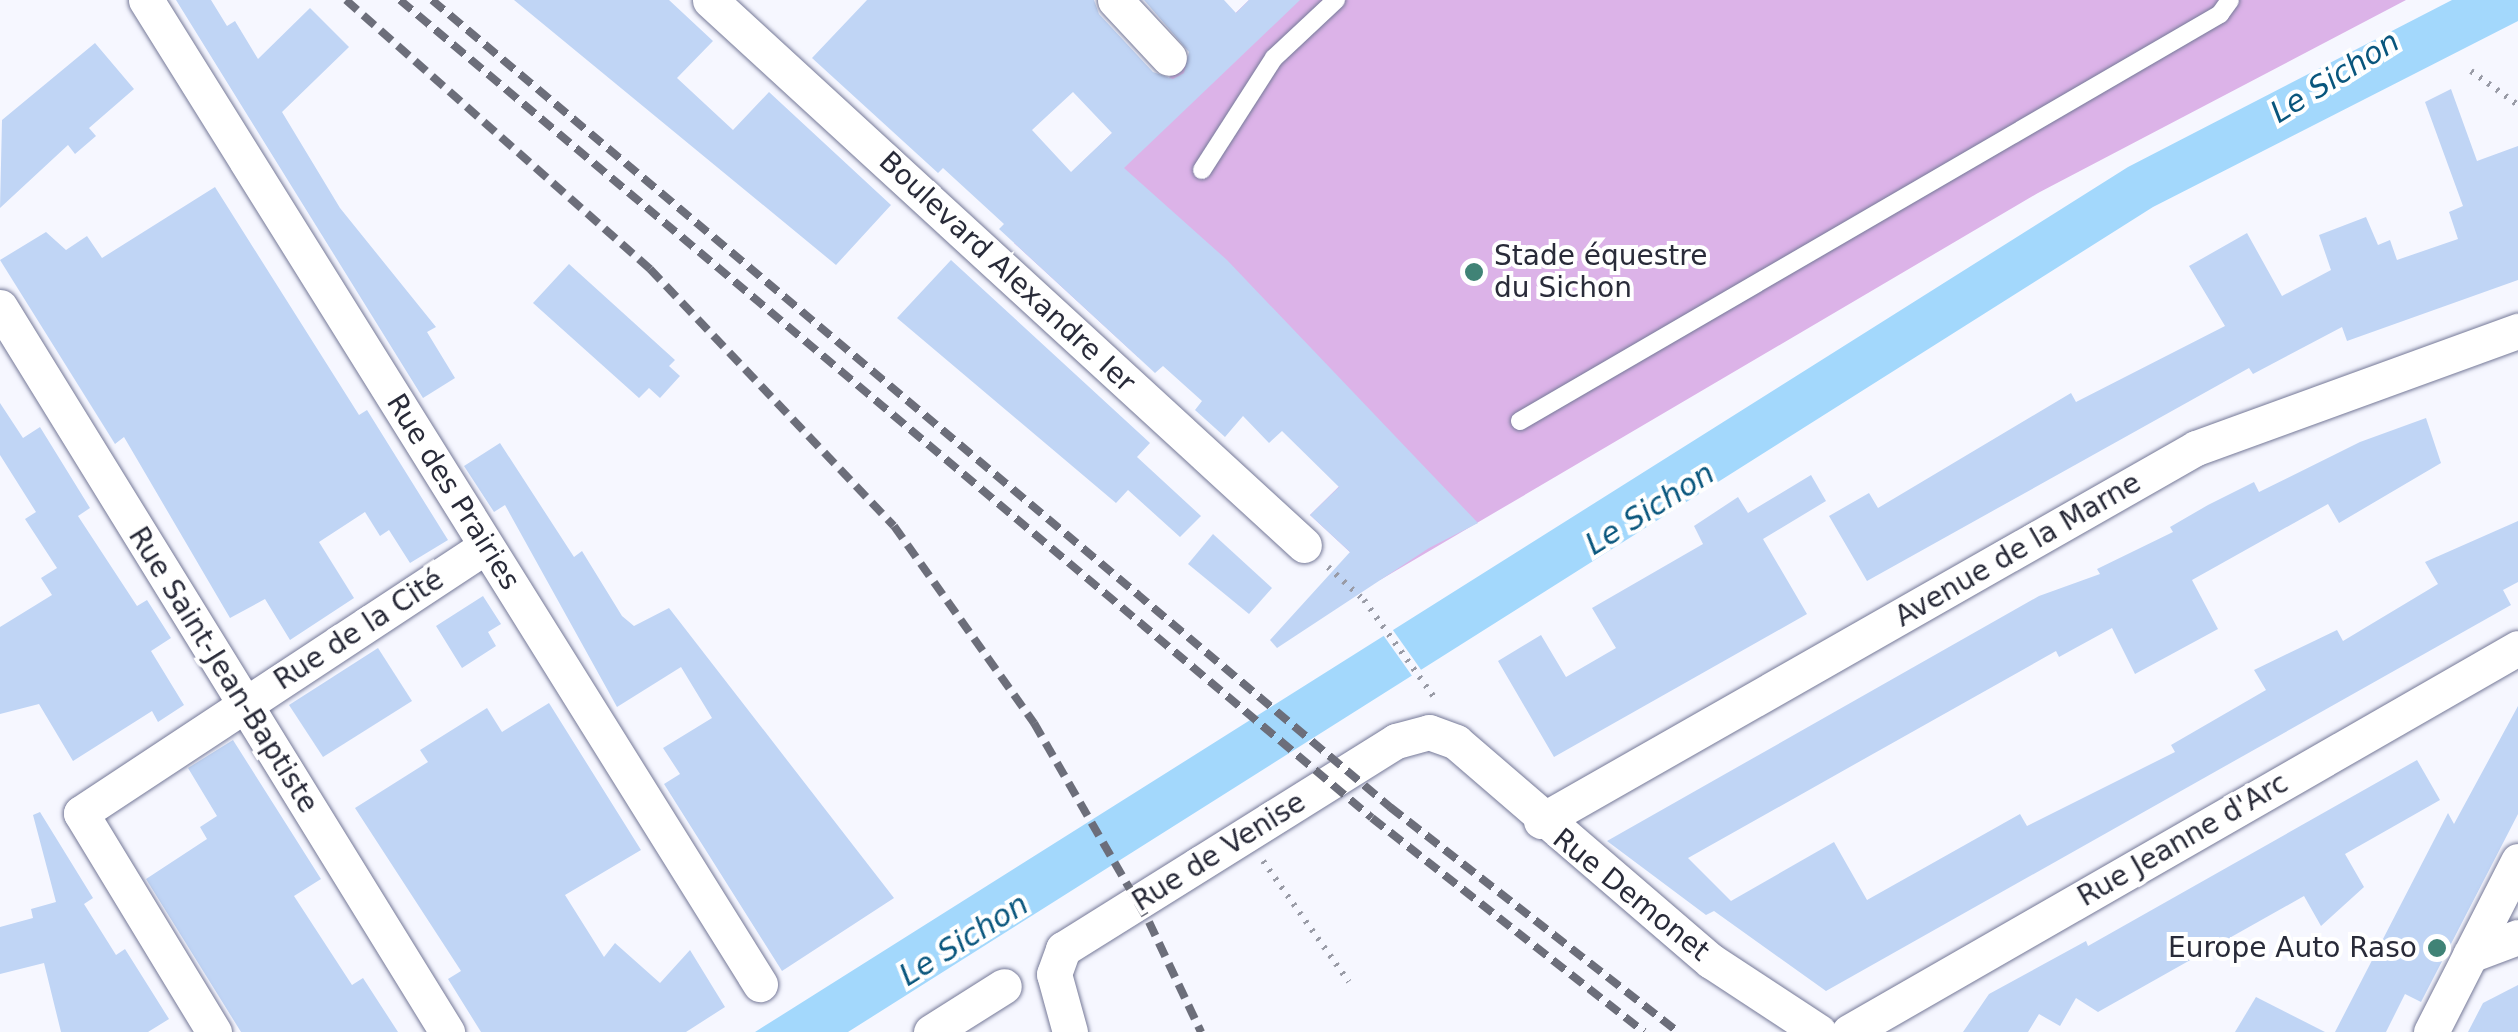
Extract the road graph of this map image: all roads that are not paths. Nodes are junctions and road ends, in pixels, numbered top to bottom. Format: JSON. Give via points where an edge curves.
{"nodes":[{"id":1,"x":146,"y":0,"type":"edge"},
{"id":2,"x":710,"y":0,"type":"edge"},
{"id":3,"x":1115,"y":0,"type":"edge"},
{"id":4,"x":1336,"y":0,"type":"edge"},
{"id":5,"x":2230,"y":0,"type":"edge"},
{"id":6,"x":1169,"y":58,"type":"dead end"},
{"id":7,"x":1202,"y":170,"type":"dead end"},
{"id":8,"x":0,"y":307,"type":"edge"},
{"id":9,"x":2518,"y":331,"type":"edge"},
{"id":10,"x":1520,"y":420,"type":"dead end"},
{"id":11,"x":1304,"y":544,"type":"road end"},
{"id":12,"x":486,"y":546,"type":"junction"},
{"id":13,"x":2518,"y":648,"type":"edge"},
{"id":14,"x":244,"y":705,"type":"junction"},
{"id":15,"x":1456,"y":742,"type":"joint"},
{"id":16,"x":1541,"y":822,"type":"junction"},
{"id":17,"x":2518,"y":862,"type":"edge"},
{"id":18,"x":2518,"y":937,"type":"edge"},
{"id":19,"x":2470,"y":955,"type":"junction"},
{"id":20,"x":760,"y":984,"type":"dead end"},
{"id":21,"x":1004,"y":986,"type":"dead end"},
{"id":22,"x":214,"y":1032,"type":"edge"},
{"id":23,"x":447,"y":1032,"type":"edge"},
{"id":24,"x":931,"y":1032,"type":"edge"},
{"id":25,"x":1070,"y":1032,"type":"edge"},
{"id":26,"x":1820,"y":1032,"type":"edge"},
{"id":27,"x":1848,"y":1032,"type":"edge"},
{"id":28,"x":2432,"y":1032,"type":"edge"}],
"edges":[{"from":1,"to":12,"type":"street","name":"Rue des Prairies"},
{"from":2,"to":11,"type":"street","name":"Boulevard Alexandre Ier"},
{"from":3,"to":6,"type":"street"},
{"from":4,"to":7,"type":"lane","via":[[1274,58]]},
{"from":5,"to":10,"type":"lane","via":[[2220,14]]},
{"from":8,"to":14,"type":"street","name":"Rue Saint-Jean-Baptiste"},
{"from":9,"to":16,"type":"street","name":"Avenue de la Marne","via":[[2196,448]]},
{"from":12,"to":14,"type":"street","name":"Rue de la Cité"},
{"from":12,"to":20,"type":"street","name":"Rue des Prairies"},
{"from":13,"to":27,"type":"street","name":"Rue Jeanne d'Arc"},
{"from":14,"to":22,"type":"street","name":"Rue de la Cité","via":[[80,812]]},
{"from":14,"to":23,"type":"street","name":"Rue Saint-Jean-Baptiste"},
{"from":15,"to":16,"type":"street","name":"Rue Demonet"},
{"from":15,"to":25,"type":"street","name":"Rue de Venise","via":[[1429,732],[1396,741],[1063,949],[1054,974]]},
{"from":16,"to":26,"type":"street","name":"Rue Demonet","via":[[1710,961]]},
{"from":17,"to":19,"type":"street"},
{"from":18,"to":19,"type":"street"},
{"from":19,"to":28,"type":"street"},
{"from":21,"to":24,"type":"street"}]}
